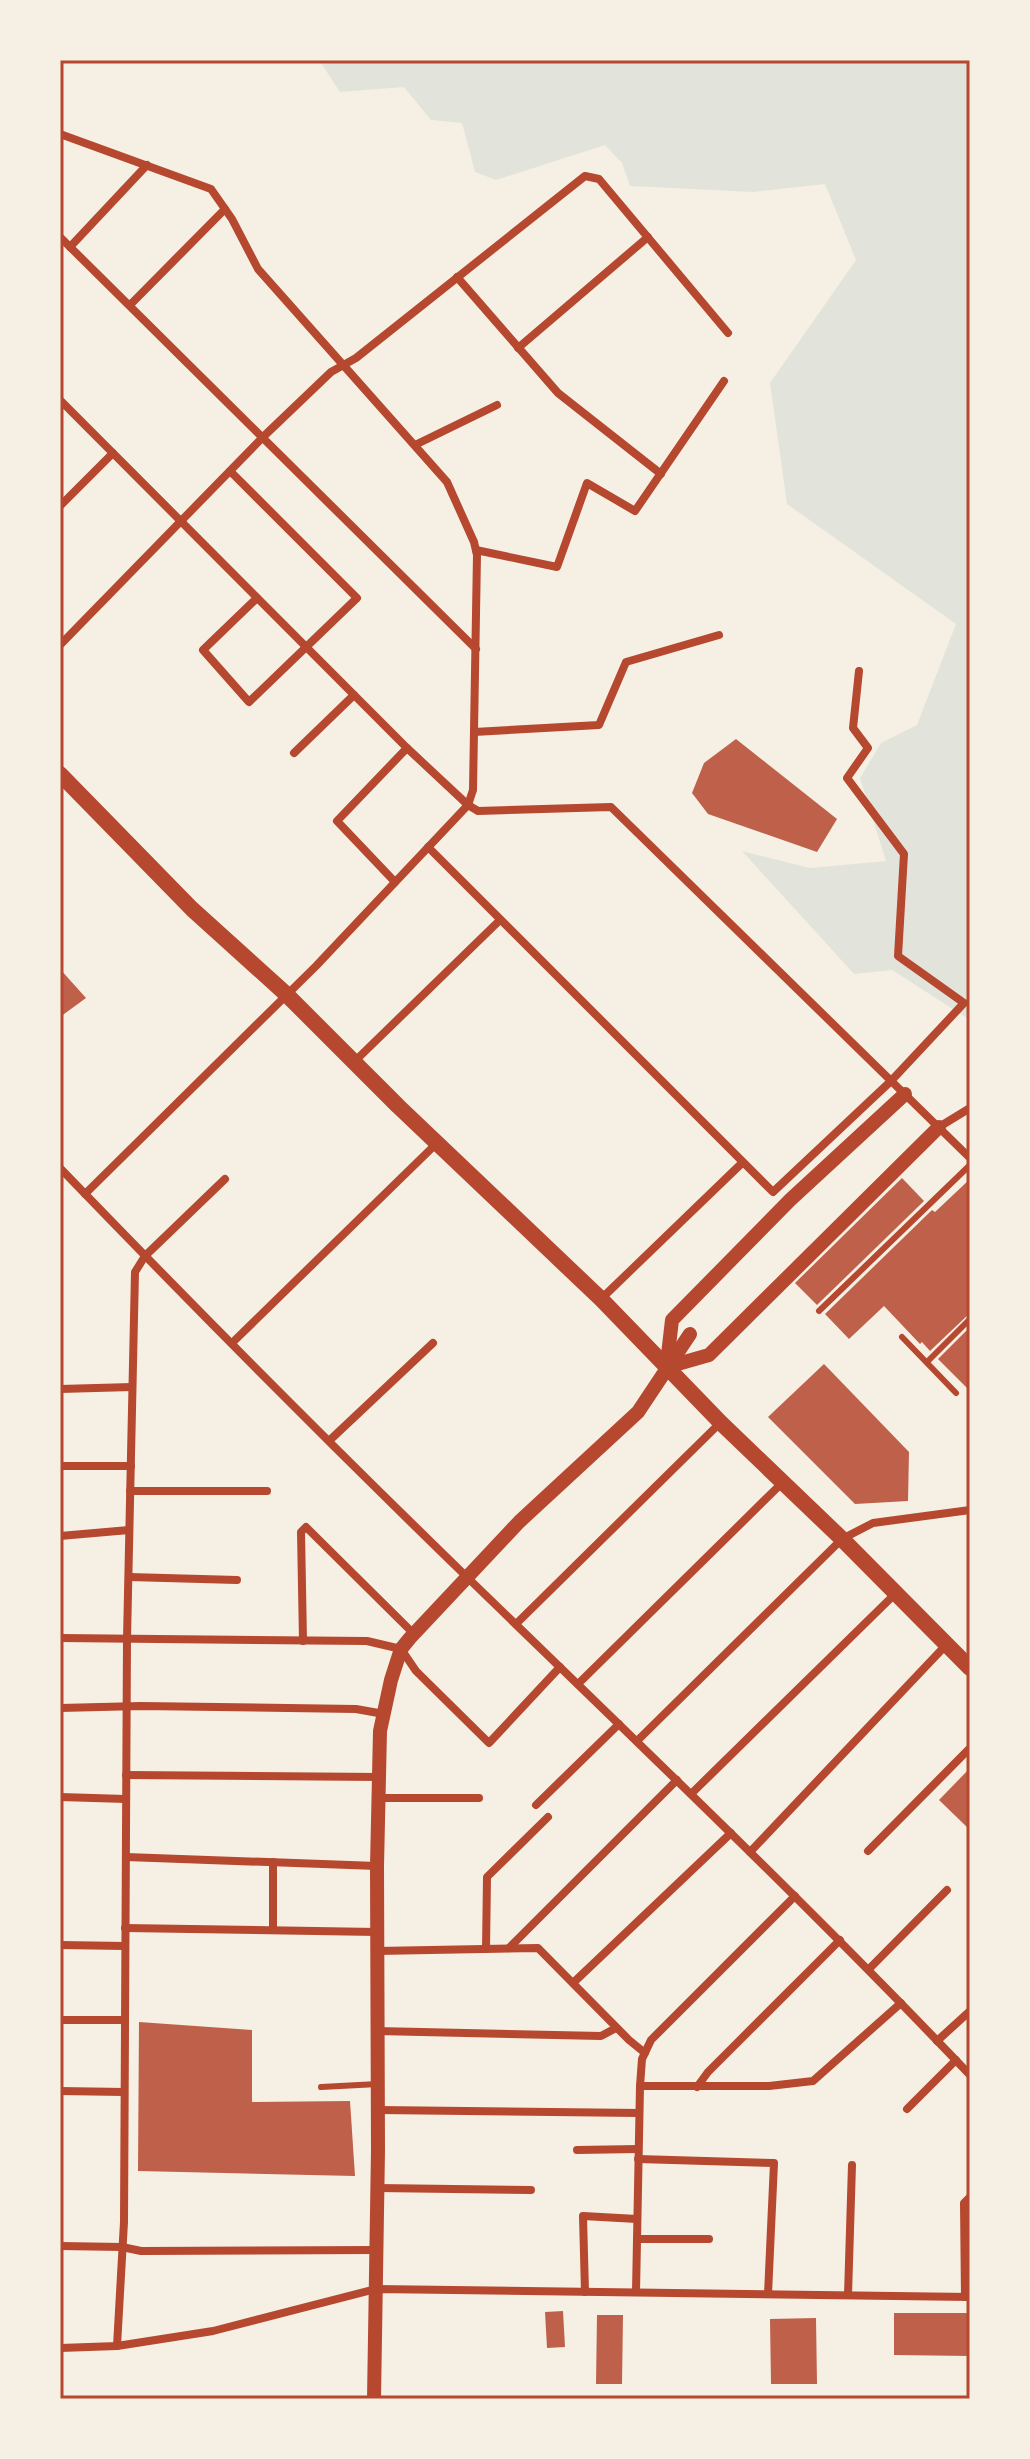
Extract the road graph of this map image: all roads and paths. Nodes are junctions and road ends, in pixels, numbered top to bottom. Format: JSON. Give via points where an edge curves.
{"nodes":[{"id":1,"x":60,"y":134,"type":"edge"},
{"id":2,"x":147,"y":165,"type":"junction"},
{"id":3,"x":225,"y":209,"type":"junction"},
{"id":4,"x":60,"y":237,"type":"edge"},
{"id":5,"x":648,"y":237,"type":"junction"},
{"id":6,"x":70,"y":247,"type":"junction"},
{"id":7,"x":457,"y":277,"type":"junction"},
{"id":8,"x":130,"y":305,"type":"junction"},
{"id":9,"x":728,"y":333,"type":"dead end"},
{"id":10,"x":518,"y":348,"type":"junction"},
{"id":11,"x":344,"y":365,"type":"junction"},
{"id":12,"x":724,"y":381,"type":"dead end"},
{"id":13,"x":60,"y":400,"type":"edge"},
{"id":14,"x":497,"y":405,"type":"dead end"},
{"id":15,"x":263,"y":437,"type":"junction"},
{"id":16,"x":415,"y":445,"type":"junction"},
{"id":17,"x":113,"y":453,"type":"junction"},
{"id":18,"x":230,"y":471,"type":"junction"},
{"id":19,"x":661,"y":474,"type":"junction"},
{"id":20,"x":60,"y":506,"type":"edge"},
{"id":21,"x":181,"y":521,"type":"junction"},
{"id":22,"x":476,"y":550,"type":"junction"},
{"id":23,"x":257,"y":598,"type":"junction"},
{"id":24,"x":719,"y":635,"type":"dead end"},
{"id":25,"x":60,"y":645,"type":"edge"},
{"id":26,"x":306,"y":647,"type":"junction"},
{"id":27,"x":476,"y":649,"type":"junction"},
{"id":28,"x":859,"y":671,"type":"dead end"},
{"id":29,"x":354,"y":695,"type":"junction"},
{"id":30,"x":474,"y":732,"type":"junction"},
{"id":31,"x":407,"y":748,"type":"junction"},
{"id":32,"x":294,"y":753,"type":"dead end"},
{"id":33,"x":60,"y":774,"type":"edge"},
{"id":34,"x":468,"y":805,"type":"junction"},
{"id":35,"x":428,"y":847,"type":"junction"},
{"id":36,"x":395,"y":882,"type":"junction"},
{"id":37,"x":500,"y":920,"type":"junction"},
{"id":38,"x":286,"y":994,"type":"junction"},
{"id":39,"x":354,"y":1062,"type":"junction"},
{"id":40,"x":891,"y":1081,"type":"junction"},
{"id":41,"x":905,"y":1094,"type":"junction"},
{"id":42,"x":970,"y":1108,"type":"edge"},
{"id":43,"x":939,"y":1127,"type":"junction"},
{"id":44,"x":437,"y":1143,"type":"junction"},
{"id":45,"x":970,"y":1158,"type":"edge"},
{"id":46,"x":742,"y":1163,"type":"junction"},
{"id":47,"x":970,"y":1165,"type":"edge"},
{"id":48,"x":60,"y":1168,"type":"edge"},
{"id":49,"x":225,"y":1179,"type":"dead end"},
{"id":50,"x":85,"y":1194,"type":"junction"},
{"id":51,"x":145,"y":1256,"type":"junction"},
{"id":52,"x":601,"y":1299,"type":"junction"},
{"id":53,"x":819,"y":1311,"type":"dead end"},
{"id":54,"x":970,"y":1319,"type":"edge"},
{"id":55,"x":690,"y":1334,"type":"dead end"},
{"id":56,"x":902,"y":1337,"type":"dead end"},
{"id":57,"x":232,"y":1343,"type":"junction"},
{"id":58,"x":433,"y":1343,"type":"dead end"},
{"id":59,"x":927,"y":1362,"type":"junction"},
{"id":60,"x":667,"y":1367,"type":"junction"},
{"id":61,"x":132,"y":1387,"type":"junction"},
{"id":62,"x":60,"y":1389,"type":"edge"},
{"id":63,"x":956,"y":1393,"type":"dead end"},
{"id":64,"x":721,"y":1423,"type":"junction"},
{"id":65,"x":330,"y":1440,"type":"junction"},
{"id":66,"x":60,"y":1466,"type":"edge"},
{"id":67,"x":131,"y":1466,"type":"junction"},
{"id":68,"x":782,"y":1483,"type":"junction"},
{"id":69,"x":130,"y":1491,"type":"junction"},
{"id":70,"x":267,"y":1491,"type":"dead end"},
{"id":71,"x":970,"y":1510,"type":"edge"},
{"id":72,"x":129,"y":1530,"type":"junction"},
{"id":73,"x":60,"y":1536,"type":"edge"},
{"id":74,"x":842,"y":1539,"type":"junction"},
{"id":75,"x":129,"y":1577,"type":"junction"},
{"id":76,"x":467,"y":1577,"type":"junction"},
{"id":77,"x":237,"y":1580,"type":"dead end"},
{"id":78,"x":896,"y":1593,"type":"junction"},
{"id":79,"x":516,"y":1624,"type":"junction"},
{"id":80,"x":414,"y":1634,"type":"junction"},
{"id":81,"x":60,"y":1638,"type":"edge"},
{"id":82,"x":127,"y":1639,"type":"junction"},
{"id":83,"x":303,"y":1641,"type":"junction"},
{"id":84,"x":947,"y":1644,"type":"junction"},
{"id":85,"x":401,"y":1649,"type":"junction"},
{"id":86,"x":560,"y":1667,"type":"junction"},
{"id":87,"x":970,"y":1668,"type":"edge"},
{"id":88,"x":578,"y":1684,"type":"junction"},
{"id":89,"x":60,"y":1708,"type":"edge"},
{"id":90,"x":127,"y":1708,"type":"junction"},
{"id":91,"x":384,"y":1714,"type":"junction"},
{"id":92,"x":619,"y":1724,"type":"junction"},
{"id":93,"x":637,"y":1741,"type":"junction"},
{"id":94,"x":970,"y":1748,"type":"edge"},
{"id":95,"x":126,"y":1775,"type":"junction"},
{"id":96,"x":380,"y":1777,"type":"junction"},
{"id":97,"x":677,"y":1780,"type":"junction"},
{"id":98,"x":691,"y":1794,"type":"junction"},
{"id":99,"x":60,"y":1797,"type":"edge"},
{"id":100,"x":380,"y":1798,"type":"junction"},
{"id":101,"x":479,"y":1798,"type":"dead end"},
{"id":102,"x":126,"y":1799,"type":"junction"},
{"id":103,"x":536,"y":1805,"type":"dead end"},
{"id":104,"x":548,"y":1817,"type":"dead end"},
{"id":105,"x":731,"y":1833,"type":"junction"},
{"id":106,"x":868,"y":1851,"type":"dead end"},
{"id":107,"x":750,"y":1852,"type":"junction"},
{"id":108,"x":126,"y":1857,"type":"junction"},
{"id":109,"x":273,"y":1862,"type":"junction"},
{"id":110,"x":377,"y":1866,"type":"junction"},
{"id":111,"x":947,"y":1890,"type":"dead end"},
{"id":112,"x":795,"y":1896,"type":"junction"},
{"id":113,"x":125,"y":1928,"type":"junction"},
{"id":114,"x":273,"y":1930,"type":"junction"},
{"id":115,"x":377,"y":1932,"type":"junction"},
{"id":116,"x":840,"y":1940,"type":"junction"},
{"id":117,"x":60,"y":1945,"type":"edge"},
{"id":118,"x":125,"y":1946,"type":"junction"},
{"id":119,"x":509,"y":1948,"type":"junction"},
{"id":120,"x":486,"y":1949,"type":"junction"},
{"id":121,"x":377,"y":1951,"type":"junction"},
{"id":122,"x":869,"y":1969,"type":"junction"},
{"id":123,"x":573,"y":1983,"type":"junction"},
{"id":124,"x":901,"y":2003,"type":"junction"},
{"id":125,"x":970,"y":2011,"type":"edge"},
{"id":126,"x":60,"y":2020,"type":"edge"},
{"id":127,"x":125,"y":2020,"type":"junction"},
{"id":128,"x":616,"y":2028,"type":"junction"},
{"id":129,"x":377,"y":2031,"type":"junction"},
{"id":130,"x":937,"y":2041,"type":"junction"},
{"id":131,"x":645,"y":2053,"type":"junction"},
{"id":132,"x":956,"y":2060,"type":"junction"},
{"id":133,"x":970,"y":2075,"type":"edge"},
{"id":134,"x":378,"y":2084,"type":"junction"},
{"id":135,"x":640,"y":2086,"type":"junction"},
{"id":136,"x":321,"y":2087,"type":"dead end"},
{"id":137,"x":697,"y":2087,"type":"junction"},
{"id":138,"x":60,"y":2091,"type":"edge"},
{"id":139,"x":124,"y":2092,"type":"junction"},
{"id":140,"x":907,"y":2109,"type":"dead end"},
{"id":141,"x":378,"y":2110,"type":"junction"},
{"id":142,"x":639,"y":2113,"type":"junction"},
{"id":143,"x":638,"y":2149,"type":"junction"},
{"id":144,"x":577,"y":2150,"type":"dead end"},
{"id":145,"x":638,"y":2159,"type":"junction"},
{"id":146,"x":852,"y":2165,"type":"dead end"},
{"id":147,"x":377,"y":2188,"type":"junction"},
{"id":148,"x":531,"y":2190,"type":"dead end"},
{"id":149,"x":970,"y":2197,"type":"edge"},
{"id":150,"x":637,"y":2219,"type":"junction"},
{"id":151,"x":637,"y":2239,"type":"junction"},
{"id":152,"x":709,"y":2239,"type":"dead end"},
{"id":153,"x":60,"y":2246,"type":"edge"},
{"id":154,"x":122,"y":2247,"type":"junction"},
{"id":155,"x":377,"y":2250,"type":"junction"},
{"id":156,"x":376,"y":2289,"type":"junction"},
{"id":157,"x":585,"y":2292,"type":"junction"},
{"id":158,"x":636,"y":2292,"type":"junction"},
{"id":159,"x":768,"y":2294,"type":"junction"},
{"id":160,"x":848,"y":2295,"type":"junction"},
{"id":161,"x":968,"y":2297,"type":"edge"},
{"id":162,"x":117,"y":2346,"type":"junction"},
{"id":163,"x":60,"y":2348,"type":"edge"},
{"id":164,"x":374,"y":2399,"type":"edge"}],
"edges":[{"from":1,"to":2,"type":"street"},
{"from":2,"to":3,"type":"street","via":[[211,189]]},
{"from":2,"to":6,"type":"street"},
{"from":3,"to":8,"type":"street"},
{"from":3,"to":11,"type":"street","via":[[258,269]]},
{"from":4,"to":6,"type":"street"},
{"from":5,"to":7,"type":"street","via":[[599,179],[585,176]]},
{"from":5,"to":9,"type":"street"},
{"from":5,"to":10,"type":"street"},
{"from":6,"to":8,"type":"street"},
{"from":7,"to":10,"type":"street"},
{"from":7,"to":11,"type":"street"},
{"from":8,"to":15,"type":"street"},
{"from":10,"to":19,"type":"street","via":[[558,393]]},
{"from":11,"to":15,"type":"street"},
{"from":11,"to":16,"type":"street"},
{"from":12,"to":19,"type":"street"},
{"from":13,"to":17,"type":"street"},
{"from":14,"to":16,"type":"street"},
{"from":15,"to":18,"type":"street"},
{"from":15,"to":27,"type":"street"},
{"from":16,"to":22,"type":"street","via":[[447,482]]},
{"from":17,"to":20,"type":"street"},
{"from":17,"to":21,"type":"street"},
{"from":18,"to":21,"type":"street"},
{"from":18,"to":26,"type":"street","via":[[357,598]]},
{"from":19,"to":22,"type":"street","via":[[635,511],[587,483],[557,567]]},
{"from":21,"to":23,"type":"street"},
{"from":21,"to":25,"type":"street"},
{"from":22,"to":27,"type":"street"},
{"from":23,"to":26,"type":"street"},
{"from":23,"to":26,"type":"street","via":[[203,650],[249,702]]},
{"from":24,"to":30,"type":"street","via":[[626,662],[599,725]]},
{"from":26,"to":29,"type":"street"},
{"from":27,"to":30,"type":"street"},
{"from":28,"to":40,"type":"street","via":[[853,728],[868,748],[847,778],[904,854],[898,956],[964,1003]]},
{"from":29,"to":31,"type":"street"},
{"from":29,"to":32,"type":"street"},
{"from":30,"to":34,"type":"street"},
{"from":31,"to":34,"type":"street"},
{"from":31,"to":36,"type":"street","via":[[337,821]]},
{"from":33,"to":38,"type":"main road","via":[[192,909]]},
{"from":34,"to":35,"type":"street"},
{"from":34,"to":40,"type":"street","via":[[478,811],[611,807]]},
{"from":35,"to":36,"type":"street"},
{"from":35,"to":37,"type":"street"},
{"from":36,"to":38,"type":"street"},
{"from":37,"to":39,"type":"street"},
{"from":37,"to":46,"type":"street"},
{"from":38,"to":39,"type":"main road"},
{"from":38,"to":50,"type":"street"},
{"from":39,"to":44,"type":"main road"},
{"from":40,"to":41,"type":"street"},
{"from":40,"to":46,"type":"street","via":[[773,1192]]},
{"from":41,"to":43,"type":"street"},
{"from":41,"to":60,"type":"street","via":[[672,1320]]},
{"from":42,"to":43,"type":"street"},
{"from":43,"to":45,"type":"street"},
{"from":43,"to":60,"type":"street","via":[[709,1355]]},
{"from":44,"to":52,"type":"main road"},
{"from":44,"to":57,"type":"street"},
{"from":46,"to":52,"type":"street"},
{"from":47,"to":53,"type":"lane"},
{"from":48,"to":50,"type":"street"},
{"from":49,"to":51,"type":"street"},
{"from":50,"to":51,"type":"street"},
{"from":51,"to":57,"type":"street"},
{"from":51,"to":61,"type":"street","via":[[135,1272]]},
{"from":52,"to":60,"type":"main road"},
{"from":54,"to":59,"type":"lane"},
{"from":55,"to":60,"type":"street"},
{"from":56,"to":59,"type":"lane"},
{"from":57,"to":65,"type":"street"},
{"from":58,"to":65,"type":"street"},
{"from":59,"to":63,"type":"lane"},
{"from":60,"to":64,"type":"main road"},
{"from":60,"to":76,"type":"street","via":[[638,1412]]},
{"from":61,"to":62,"type":"street"},
{"from":61,"to":67,"type":"street"},
{"from":64,"to":68,"type":"main road"},
{"from":64,"to":79,"type":"street"},
{"from":65,"to":76,"type":"street"},
{"from":66,"to":67,"type":"street"},
{"from":67,"to":69,"type":"street"},
{"from":68,"to":74,"type":"main road"},
{"from":68,"to":88,"type":"street"},
{"from":69,"to":70,"type":"street"},
{"from":69,"to":72,"type":"street"},
{"from":71,"to":74,"type":"street","via":[[873,1523]]},
{"from":72,"to":73,"type":"street"},
{"from":72,"to":75,"type":"street"},
{"from":74,"to":78,"type":"main road"},
{"from":74,"to":93,"type":"street"},
{"from":75,"to":77,"type":"street"},
{"from":75,"to":82,"type":"street"},
{"from":76,"to":79,"type":"street"},
{"from":76,"to":80,"type":"street"},
{"from":78,"to":84,"type":"main road"},
{"from":78,"to":98,"type":"street"},
{"from":79,"to":86,"type":"street"},
{"from":80,"to":83,"type":"street","via":[[306,1527],[301,1532]]},
{"from":80,"to":85,"type":"street"},
{"from":81,"to":82,"type":"street"},
{"from":82,"to":83,"type":"street"},
{"from":82,"to":90,"type":"street"},
{"from":83,"to":85,"type":"street","via":[[367,1641]]},
{"from":84,"to":87,"type":"main road"},
{"from":84,"to":107,"type":"street"},
{"from":85,"to":86,"type":"street","via":[[416,1671],[489,1743]]},
{"from":85,"to":91,"type":"street"},
{"from":86,"to":88,"type":"street"},
{"from":88,"to":92,"type":"street"},
{"from":89,"to":90,"type":"street"},
{"from":90,"to":91,"type":"street"},
{"from":90,"to":95,"type":"street"},
{"from":91,"to":96,"type":"street"},
{"from":92,"to":93,"type":"street"},
{"from":92,"to":103,"type":"street"},
{"from":93,"to":97,"type":"street"},
{"from":94,"to":106,"type":"street"},
{"from":95,"to":96,"type":"street"},
{"from":95,"to":102,"type":"street"},
{"from":96,"to":100,"type":"street"},
{"from":97,"to":98,"type":"street"},
{"from":97,"to":119,"type":"street"},
{"from":98,"to":105,"type":"street"},
{"from":99,"to":102,"type":"street"},
{"from":100,"to":101,"type":"street"},
{"from":100,"to":110,"type":"street"},
{"from":102,"to":108,"type":"street"},
{"from":104,"to":120,"type":"street","via":[[487,1877]]},
{"from":105,"to":107,"type":"street"},
{"from":105,"to":123,"type":"street"},
{"from":107,"to":112,"type":"street"},
{"from":108,"to":109,"type":"street"},
{"from":108,"to":113,"type":"street"},
{"from":109,"to":110,"type":"street"},
{"from":109,"to":114,"type":"street"},
{"from":110,"to":115,"type":"street"},
{"from":111,"to":122,"type":"street"},
{"from":112,"to":116,"type":"street"},
{"from":112,"to":131,"type":"street","via":[[651,2040]]},
{"from":113,"to":114,"type":"street"},
{"from":113,"to":118,"type":"street"},
{"from":114,"to":115,"type":"street"},
{"from":115,"to":121,"type":"street"},
{"from":116,"to":122,"type":"street"},
{"from":116,"to":137,"type":"street"},
{"from":117,"to":118,"type":"street"},
{"from":118,"to":127,"type":"street"},
{"from":119,"to":120,"type":"street"},
{"from":119,"to":123,"type":"street","via":[[538,1948]]},
{"from":120,"to":121,"type":"street"},
{"from":121,"to":129,"type":"street"},
{"from":122,"to":124,"type":"street"},
{"from":123,"to":128,"type":"street"},
{"from":124,"to":130,"type":"street"},
{"from":124,"to":137,"type":"street","via":[[813,2081]]},
{"from":125,"to":130,"type":"street"},
{"from":126,"to":127,"type":"street"},
{"from":127,"to":139,"type":"street"},
{"from":128,"to":129,"type":"street","via":[[601,2036]]},
{"from":128,"to":131,"type":"street"},
{"from":129,"to":134,"type":"street"},
{"from":130,"to":132,"type":"street"},
{"from":131,"to":135,"type":"street"},
{"from":132,"to":133,"type":"street"},
{"from":132,"to":140,"type":"street"},
{"from":134,"to":136,"type":"lane"},
{"from":134,"to":141,"type":"street"},
{"from":135,"to":137,"type":"street"},
{"from":135,"to":142,"type":"street"},
{"from":138,"to":139,"type":"street"},
{"from":139,"to":154,"type":"street"},
{"from":141,"to":142,"type":"street"},
{"from":141,"to":147,"type":"street"},
{"from":142,"to":143,"type":"street"},
{"from":143,"to":144,"type":"street"},
{"from":143,"to":145,"type":"street"},
{"from":145,"to":150,"type":"street"},
{"from":145,"to":159,"type":"street","via":[[774,2163]]},
{"from":146,"to":160,"type":"street"},
{"from":147,"to":148,"type":"street"},
{"from":147,"to":155,"type":"street"},
{"from":149,"to":161,"type":"street","via":[[964,2203]]},
{"from":150,"to":151,"type":"street"},
{"from":150,"to":157,"type":"street","via":[[583,2216]]},
{"from":151,"to":152,"type":"street"},
{"from":151,"to":158,"type":"street"},
{"from":153,"to":154,"type":"street"},
{"from":154,"to":155,"type":"street"},
{"from":154,"to":162,"type":"street"},
{"from":155,"to":156,"type":"street"},
{"from":156,"to":157,"type":"street"},
{"from":156,"to":162,"type":"street","via":[[213,2331]]},
{"from":156,"to":164,"type":"street"},
{"from":157,"to":158,"type":"street"},
{"from":158,"to":159,"type":"street"},
{"from":159,"to":160,"type":"street"},
{"from":160,"to":161,"type":"street"},
{"from":162,"to":163,"type":"street"}]}
